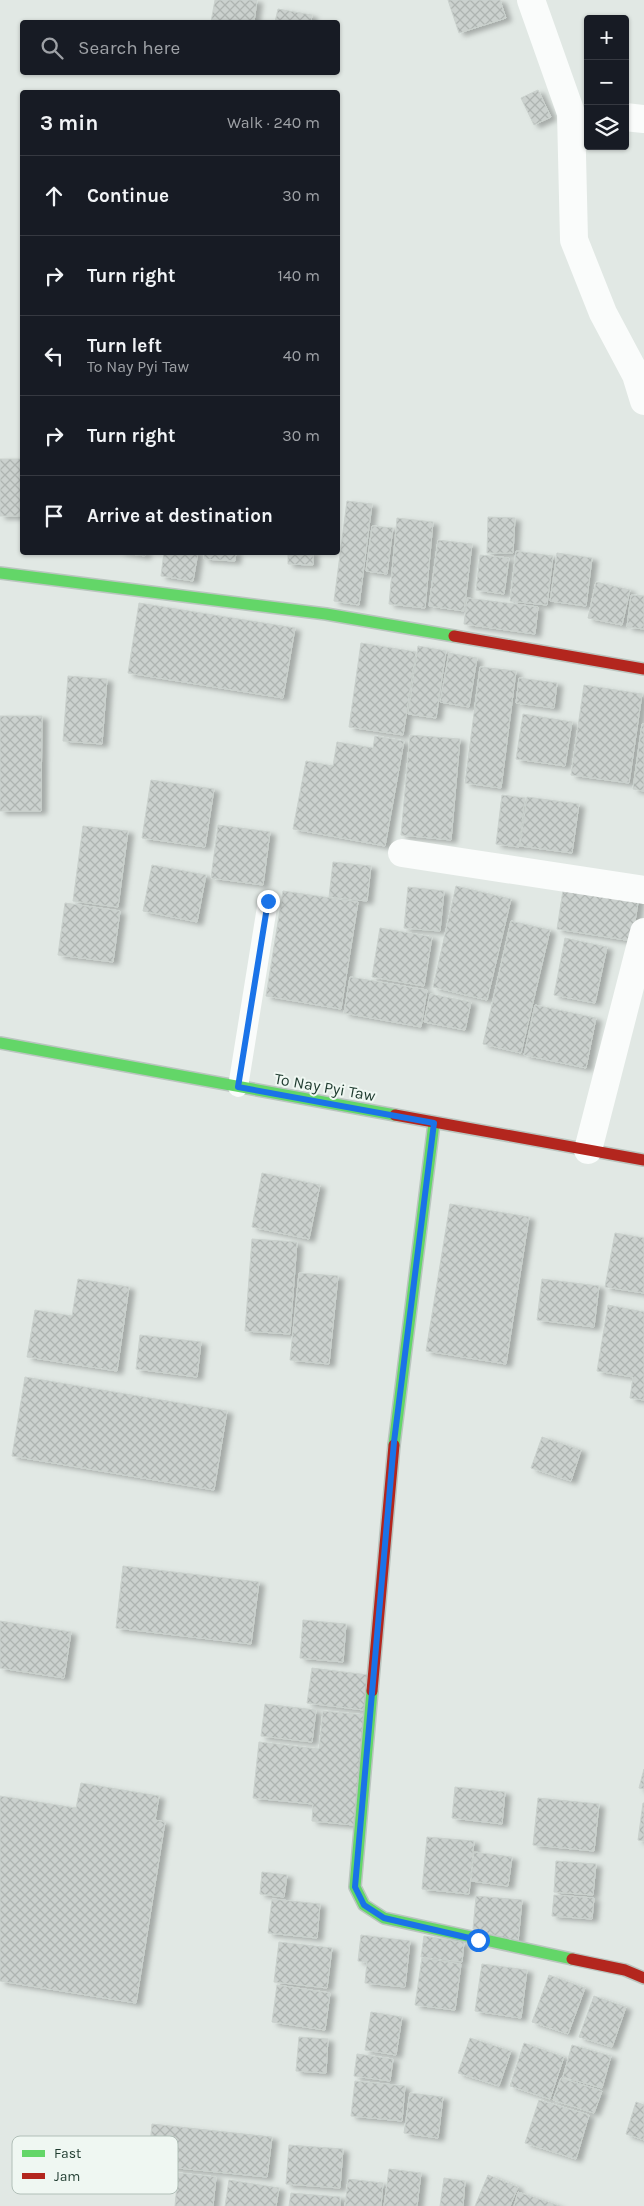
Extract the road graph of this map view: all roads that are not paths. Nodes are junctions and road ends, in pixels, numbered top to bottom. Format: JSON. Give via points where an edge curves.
{"nodes":[{"id":1,"x":531,"y":0,"type":"edge"},
{"id":2,"x":579,"y":114,"type":"edge"},
{"id":3,"x":629,"y":117,"type":"edge"},
{"id":4,"x":644,"y":118,"type":"edge"},
{"id":5,"x":644,"y":401,"type":"edge"},
{"id":6,"x":0,"y":573,"type":"edge"},
{"id":7,"x":644,"y":669,"type":"edge"},
{"id":8,"x":402,"y":853,"type":"dead end"},
{"id":9,"x":644,"y":890,"type":"edge"},
{"id":10,"x":268,"y":901,"type":"dead end"},
{"id":11,"x":644,"y":932,"type":"edge"},
{"id":12,"x":0,"y":1043,"type":"edge"},
{"id":13,"x":238,"y":1087,"type":"junction"},
{"id":14,"x":434,"y":1123,"type":"junction"},
{"id":15,"x":588,"y":1150,"type":"junction"},
{"id":16,"x":644,"y":1160,"type":"edge"},
{"id":17,"x":644,"y":1978,"type":"edge"}],
"edges":[{"from":1,"to":2,"type":"street"},
{"from":2,"to":5,"type":"street","via":[[574,240],[603,312],[636,375]]},
{"from":3,"to":4,"type":"street"},
{"from":6,"to":7,"type":"street","via":[[326,614]]},
{"from":8,"to":9,"type":"street"},
{"from":10,"to":13,"type":"lane"},
{"from":11,"to":15,"type":"street"},
{"from":12,"to":13,"type":"street","name":"To Nay Pyi Taw"},
{"from":13,"to":14,"type":"street","name":"To Nay Pyi Taw"},
{"from":14,"to":15,"type":"street","name":"To Nay Pyi Taw"},
{"from":14,"to":17,"type":"street","via":[[394,1442],[355,1887],[364,1905],[384,1918],[624,1970]]},
{"from":15,"to":16,"type":"street","name":"To Nay Pyi Taw"}]}
